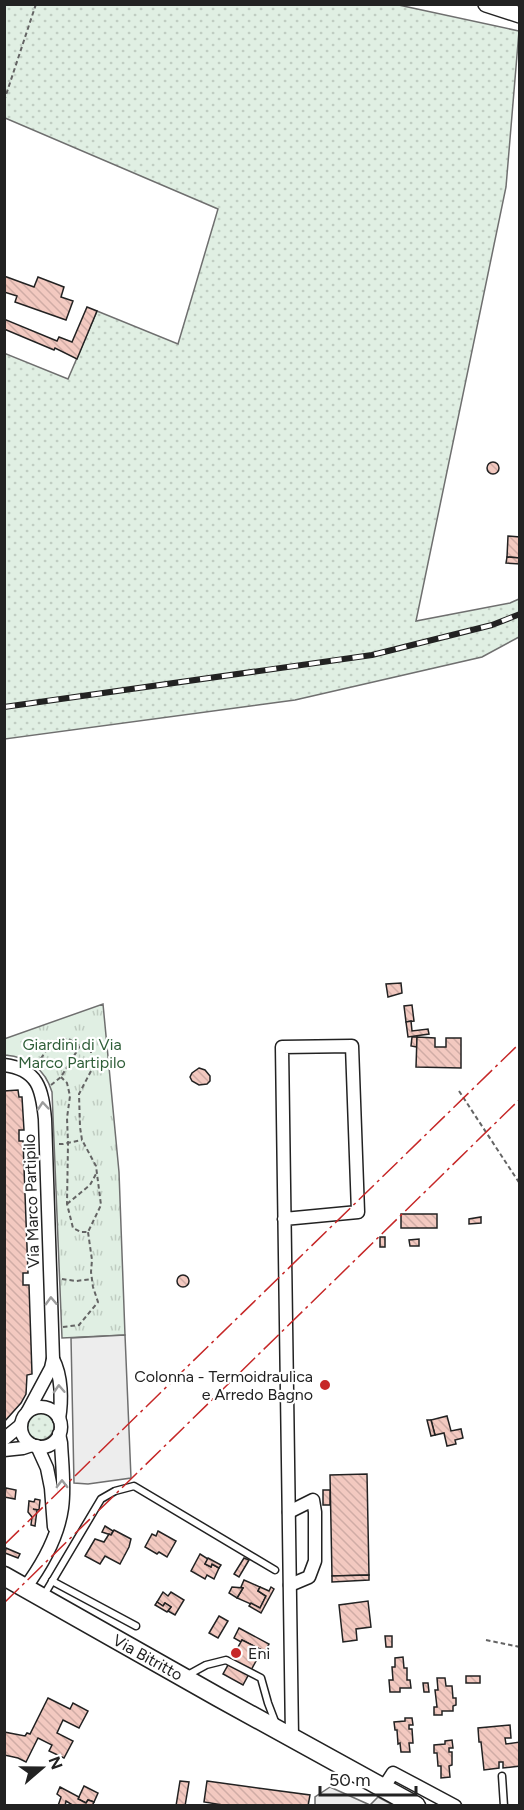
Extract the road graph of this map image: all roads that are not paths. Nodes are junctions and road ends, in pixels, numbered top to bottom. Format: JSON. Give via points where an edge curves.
{"nodes":[{"id":1,"x":486,"y":4,"type":"edge"},
{"id":2,"x":519,"y":15,"type":"edge"},
{"id":3,"x":4,"y":1065,"type":"edge"},
{"id":4,"x":284,"y":1219,"type":"junction"},
{"id":5,"x":54,"y":1359,"type":"junction"},
{"id":6,"x":28,"y":1411,"type":"junction"},
{"id":7,"x":59,"y":1419,"type":"junction"},
{"id":8,"x":21,"y":1425,"type":"junction"},
{"id":9,"x":59,"y":1434,"type":"junction"},
{"id":10,"x":4,"y":1439,"type":"edge"},
{"id":11,"x":35,"y":1446,"type":"junction"},
{"id":12,"x":4,"y":1450,"type":"edge"},
{"id":13,"x":289,"y":1512,"type":"junction"},
{"id":14,"x":54,"y":1534,"type":"junction"},
{"id":15,"x":275,"y":1570,"type":"dead end"},
{"id":16,"x":4,"y":1576,"type":"edge"},
{"id":17,"x":52,"y":1581,"type":"junction"},
{"id":18,"x":290,"y":1585,"type":"junction"},
{"id":19,"x":25,"y":1588,"type":"junction"},
{"id":20,"x":42,"y":1598,"type":"junction"},
{"id":21,"x":136,"y":1626,"type":"dead end"},
{"id":22,"x":183,"y":1677,"type":"junction"},
{"id":23,"x":286,"y":1733,"type":"junction"},
{"id":24,"x":502,"y":1776,"type":"dead end"},
{"id":25,"x":384,"y":1787,"type":"junction"},
{"id":26,"x":416,"y":1806,"type":"edge"},
{"id":27,"x":455,"y":1806,"type":"edge"},
{"id":28,"x":504,"y":1806,"type":"edge"}],
"edges":[{"from":1,"to":2,"type":"street"},
{"from":5,"to":3,"type":"street","name":"Via Marco Partipilo","one_way":true,"via":[[43,1097],[36,1080],[27,1072]]},
{"from":4,"to":4,"type":"street","via":[[358,1212],[352,1046],[282,1047]]},
{"from":4,"to":13,"type":"street"},
{"from":5,"to":6,"type":"street","name":"Via Marco Partipilo"},
{"from":7,"to":5,"type":"street","name":"Via Marco Partipilo","one_way":true,"via":[[58,1368]]},
{"from":6,"to":7,"type":"street","via":[[45,1407]]},
{"from":6,"to":8,"type":"street"},
{"from":7,"to":9,"type":"street"},
{"from":8,"to":10,"type":"street"},
{"from":8,"to":11,"type":"street","via":[[23,1437]]},
{"from":9,"to":11,"type":"street","via":[[53,1443]]},
{"from":14,"to":9,"type":"street","one_way":true,"via":[[62,1509]]},
{"from":11,"to":12,"type":"street"},
{"from":11,"to":14,"type":"street","via":[[51,1488]]},
{"from":13,"to":18,"type":"street"},
{"from":13,"to":18,"type":"street","via":[[313,1500],[315,1561],[309,1577]]},
{"from":14,"to":19,"type":"street","via":[[42,1563]]},
{"from":15,"to":17,"type":"lane","via":[[134,1486],[101,1499]]},
{"from":16,"to":19,"type":"main road","name":"Via Bitritto"},
{"from":17,"to":20,"type":"lane"},
{"from":17,"to":21,"type":"lane"},
{"from":18,"to":23,"type":"street"},
{"from":19,"to":20,"type":"main road","name":"Via Bitritto"},
{"from":20,"to":22,"type":"main road","name":"Via Bitritto"},
{"from":22,"to":23,"type":"main road","name":"Via Bitritto"},
{"from":22,"to":23,"type":"lane","via":[[226,1660],[261,1678],[268,1703]]},
{"from":23,"to":25,"type":"main road","name":"Via Bitritto"},
{"from":24,"to":28,"type":"lane"},
{"from":25,"to":26,"type":"main road","name":"Via Bitritto"},
{"from":25,"to":27,"type":"street","via":[[393,1773]]}]}
